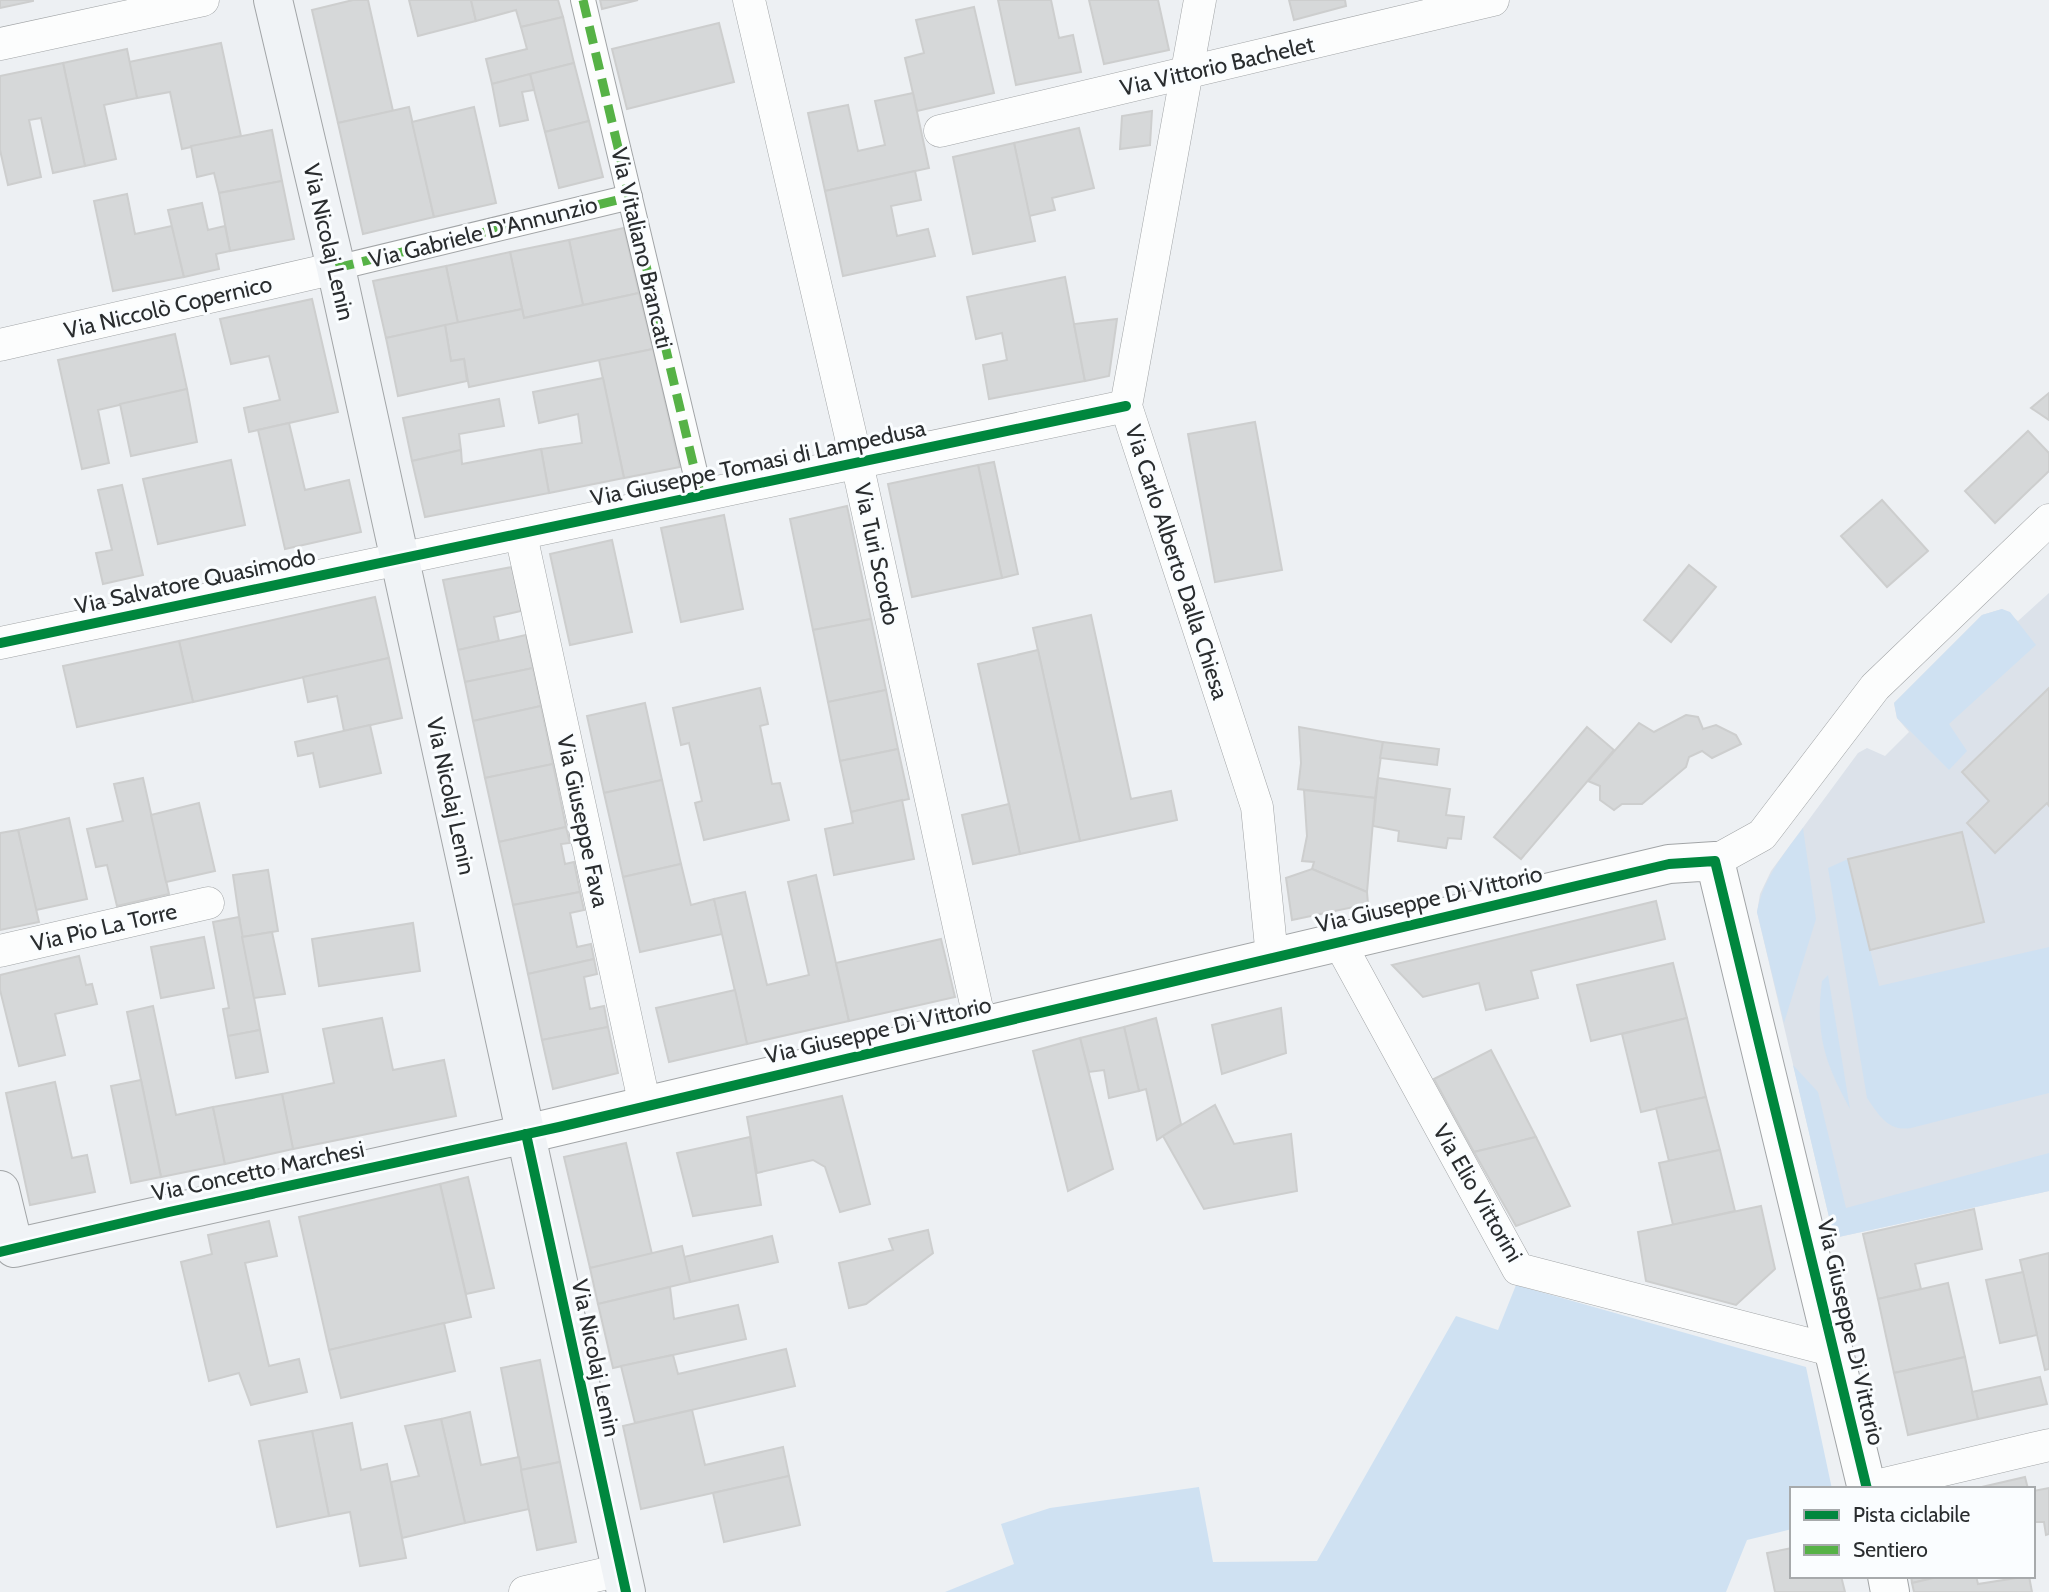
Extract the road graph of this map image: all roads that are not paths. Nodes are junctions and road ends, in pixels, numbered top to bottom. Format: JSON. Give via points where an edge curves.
{"nodes":[{"id":1,"x":203,"y":0,"type":"edge"},
{"id":2,"x":273,"y":0,"type":"edge"},
{"id":3,"x":583,"y":0,"type":"edge"},
{"id":4,"x":749,"y":0,"type":"edge"},
{"id":5,"x":1200,"y":0,"type":"edge"},
{"id":6,"x":1493,"y":0,"type":"edge"},
{"id":7,"x":0,"y":44,"type":"edge"},
{"id":8,"x":1188,"y":72,"type":"junction"},
{"id":9,"x":940,"y":131,"type":"dead end"},
{"id":10,"x":630,"y":197,"type":"junction"},
{"id":11,"x":336,"y":268,"type":"junction"},
{"id":12,"x":0,"y":345,"type":"edge"},
{"id":13,"x":1126,"y":406,"type":"junction"},
{"id":14,"x":857,"y":463,"type":"junction"},
{"id":15,"x":701,"y":497,"type":"junction"},
{"id":16,"x":2049,"y":520,"type":"edge"},
{"id":17,"x":521,"y":535,"type":"junction"},
{"id":18,"x":399,"y":561,"type":"junction"},
{"id":19,"x":0,"y":643,"type":"edge"},
{"id":20,"x":1715,"y":861,"type":"junction"},
{"id":21,"x":208,"y":903,"type":"dead end"},
{"id":22,"x":1339,"y":942,"type":"junction"},
{"id":23,"x":0,"y":951,"type":"edge"},
{"id":24,"x":1272,"y":957,"type":"junction"},
{"id":25,"x":982,"y":1027,"type":"junction"},
{"id":26,"x":645,"y":1106,"type":"junction"},
{"id":27,"x":526,"y":1134,"type":"junction"},
{"id":28,"x":0,"y":1190,"type":"edge"},
{"id":29,"x":7,"y":1250,"type":"edge"},
{"id":30,"x":1835,"y":1351,"type":"junction"},
{"id":31,"x":2049,"y":1445,"type":"edge"},
{"id":32,"x":1867,"y":1487,"type":"edge"},
{"id":33,"x":1871,"y":1487,"type":"edge"},
{"id":34,"x":624,"y":1581,"type":"edge"},
{"id":35,"x":525,"y":1592,"type":"edge"}],
"edges":[{"from":1,"to":7,"type":"street"},
{"from":2,"to":11,"type":"main road","name":"Via Nicolaj Lenin"},
{"from":3,"to":10,"type":"street","name":"Via Vitaliano Brancati"},
{"from":4,"to":14,"type":"street","name":"Via Turi Scordo"},
{"from":5,"to":8,"type":"street","name":"Via Carlo Alberto Dalla Chiesa"},
{"from":6,"to":8,"type":"street","name":"Via Vittorio Bachelet"},
{"from":8,"to":9,"type":"street","name":"Via Vittorio Bachelet"},
{"from":8,"to":13,"type":"street","name":"Via Carlo Alberto Dalla Chiesa"},
{"from":10,"to":11,"type":"street","name":"Via Gabriele D'Annunzio"},
{"from":10,"to":15,"type":"street","name":"Via Vitaliano Brancati"},
{"from":11,"to":12,"type":"street","name":"Via Niccolò Copernico"},
{"from":11,"to":18,"type":"main road","name":"Via Nicolaj Lenin"},
{"from":13,"to":14,"type":"street","name":"Via Giuseppe Tomasi di Lampedusa"},
{"from":13,"to":24,"type":"street","name":"Via Carlo Alberto Dalla Chiesa","via":[[1257,807]]},
{"from":14,"to":15,"type":"street","name":"Via Giuseppe Tomasi di Lampedusa"},
{"from":14,"to":25,"type":"street","name":"Via Turi Scordo"},
{"from":15,"to":17,"type":"street","name":"Via Giuseppe Tomasi di Lampedusa"},
{"from":16,"to":20,"type":"street","via":[[1875,687],[1762,835]]},
{"from":17,"to":18,"type":"street","name":"Via Giuseppe Tomasi di Lampedusa"},
{"from":17,"to":26,"type":"street","name":"Via Giuseppe Fava"},
{"from":18,"to":19,"type":"street","name":"Via Salvatore Quasimodo"},
{"from":18,"to":27,"type":"main road","name":"Via Nicolaj Lenin"},
{"from":20,"to":22,"type":"street","name":"Via Giuseppe Di Vittorio","via":[[1669,864]]},
{"from":20,"to":30,"type":"street","name":"Via Giuseppe Di Vittorio"},
{"from":21,"to":23,"type":"street","name":"Via Pio La Torre"},
{"from":22,"to":24,"type":"street","name":"Via Giuseppe Di Vittorio"},
{"from":22,"to":30,"type":"street","name":"Via Elio Vittorini","via":[[1518,1269]]},
{"from":24,"to":25,"type":"street","name":"Via Giuseppe Di Vittorio"},
{"from":25,"to":26,"type":"street","name":"Via Giuseppe Di Vittorio"},
{"from":26,"to":27,"type":"street","name":"Via Giuseppe Di Vittorio"},
{"from":27,"to":29,"type":"main road","name":"Via Concetto Marchesi"},
{"from":27,"to":34,"type":"main road","name":"Via Nicolaj Lenin"},
{"from":28,"to":29,"type":"main road"},
{"from":30,"to":32,"type":"street","name":"Via Giuseppe Di Vittorio"},
{"from":31,"to":33,"type":"street"},
{"from":34,"to":35,"type":"street"}]}
